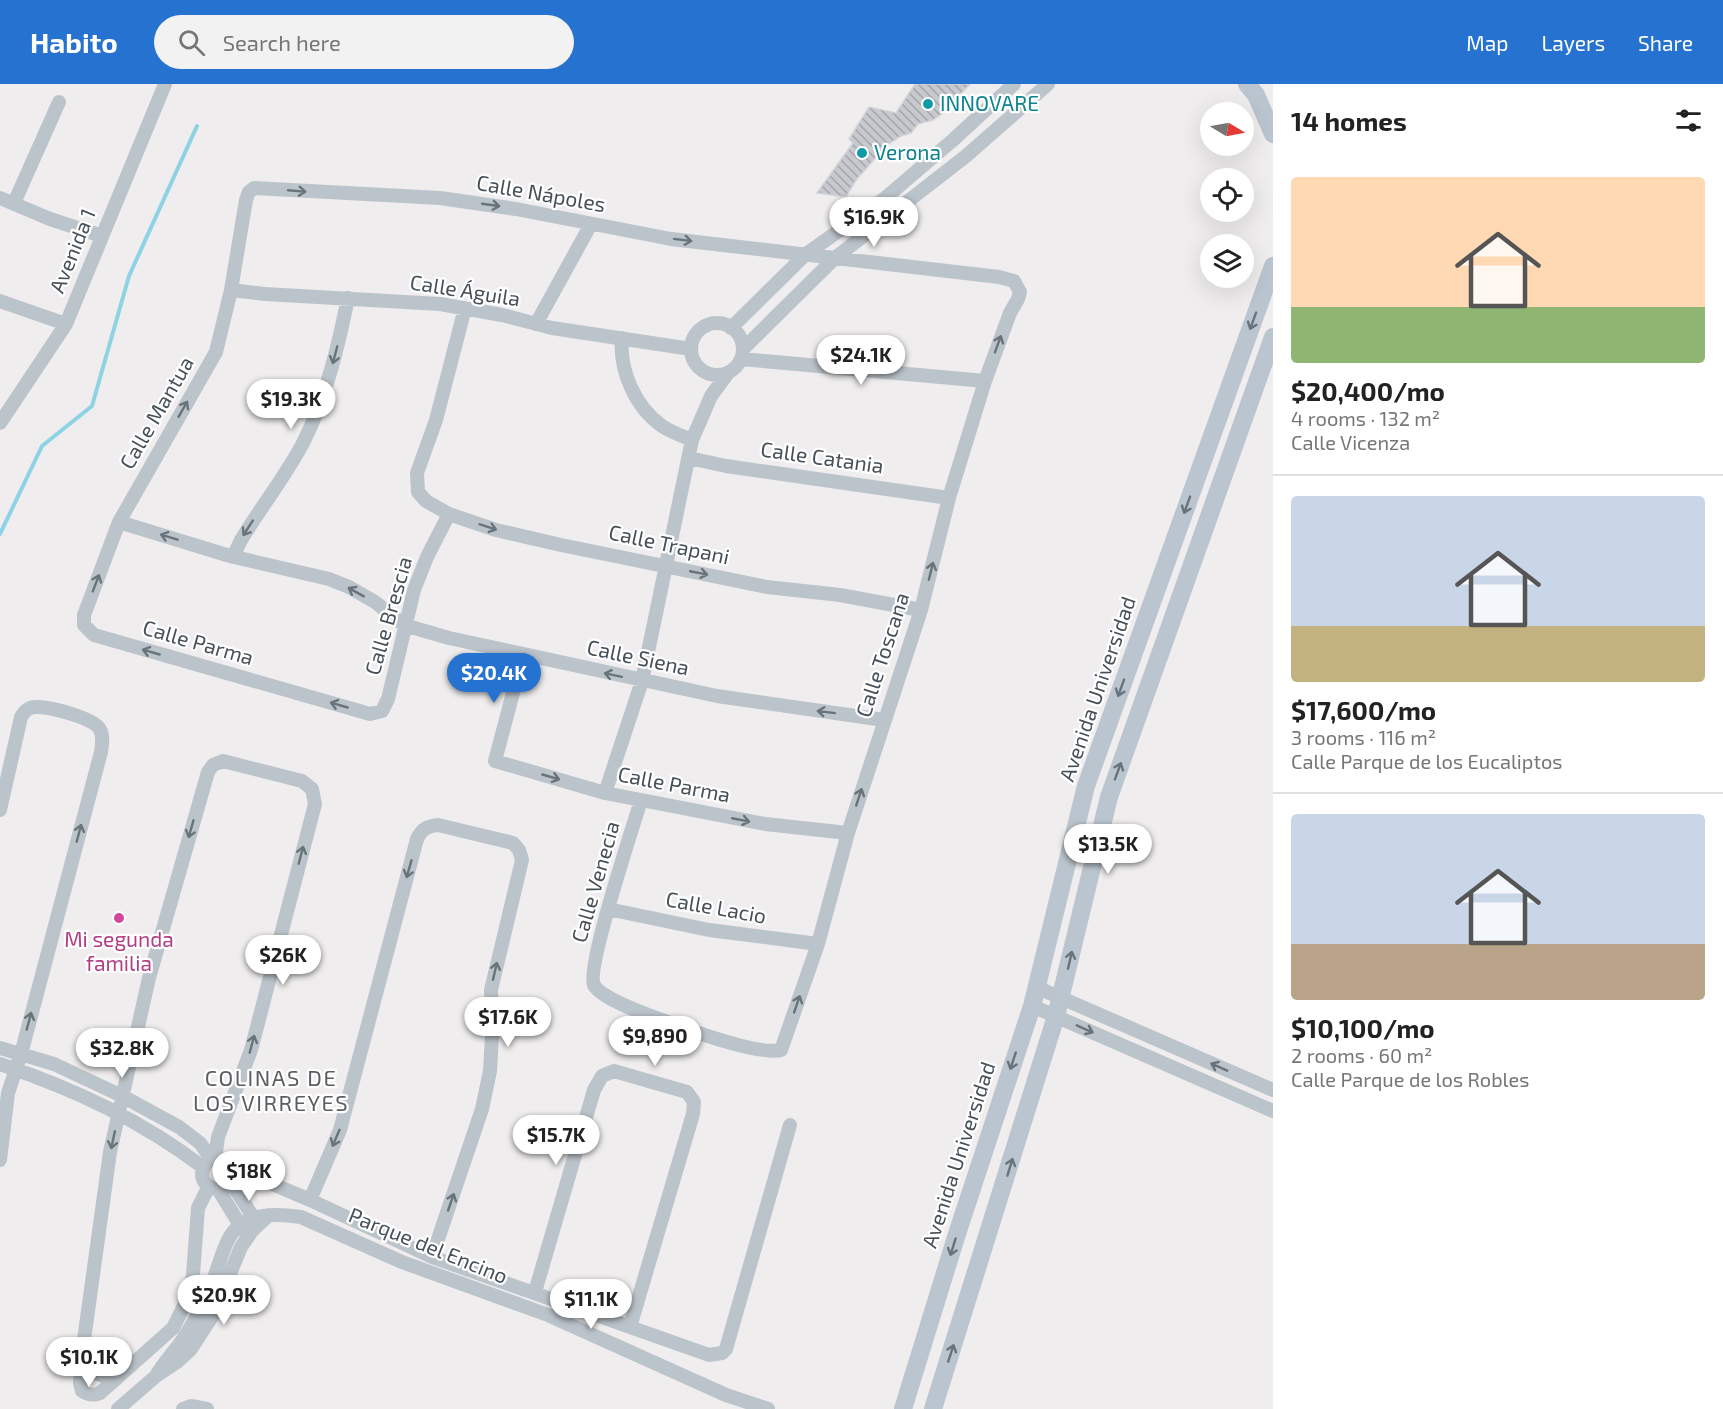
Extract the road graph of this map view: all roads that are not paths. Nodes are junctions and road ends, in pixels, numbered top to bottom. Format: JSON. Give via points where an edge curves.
{"nodes":[{"id":1,"x":165,"y":84,"type":"edge"},
{"id":2,"x":1014,"y":84,"type":"edge"},
{"id":3,"x":1048,"y":84,"type":"edge"},
{"id":4,"x":1247,"y":84,"type":"edge"},
{"id":5,"x":59,"y":102,"type":"dead end"},
{"id":6,"x":1273,"y":134,"type":"edge"},
{"id":7,"x":953,"y":140,"type":"junction"},
{"id":8,"x":966,"y":156,"type":"junction"},
{"id":9,"x":0,"y":198,"type":"edge"},
{"id":10,"x":884,"y":199,"type":"junction"},
{"id":11,"x":246,"y":200,"type":"joint"},
{"id":12,"x":14,"y":203,"type":"junction"},
{"id":13,"x":895,"y":213,"type":"junction"},
{"id":14,"x":591,"y":224,"type":"junction"},
{"id":15,"x":102,"y":236,"type":"junction"},
{"id":16,"x":806,"y":254,"type":"junction"},
{"id":17,"x":835,"y":258,"type":"junction"},
{"id":18,"x":1273,"y":266,"type":"edge"},
{"id":19,"x":999,"y":277,"type":"joint"},
{"id":20,"x":231,"y":290,"type":"junction"},
{"id":21,"x":348,"y":298,"type":"junction"},
{"id":22,"x":0,"y":301,"type":"edge"},
{"id":23,"x":465,"y":308,"type":"junction"},
{"id":24,"x":66,"y":324,"type":"junction"},
{"id":25,"x":536,"y":324,"type":"junction"},
{"id":26,"x":731,"y":328,"type":"junction"},
{"id":27,"x":1273,"y":337,"type":"edge"},
{"id":28,"x":622,"y":338,"type":"junction"},
{"id":29,"x":691,"y":349,"type":"junction"},
{"id":30,"x":742,"y":354,"type":"junction"},
{"id":31,"x":728,"y":373,"type":"junction"},
{"id":32,"x":711,"y":374,"type":"junction"},
{"id":33,"x":985,"y":381,"type":"junction"},
{"id":34,"x":711,"y":396,"type":"junction"},
{"id":35,"x":2,"y":414,"type":"edge"},
{"id":36,"x":692,"y":440,"type":"junction"},
{"id":37,"x":689,"y":458,"type":"junction"},
{"id":38,"x":949,"y":498,"type":"junction"},
{"id":39,"x":449,"y":513,"type":"junction"},
{"id":40,"x":119,"y":522,"type":"junction"},
{"id":41,"x":233,"y":557,"type":"junction"},
{"id":42,"x":667,"y":567,"type":"junction"},
{"id":43,"x":921,"y":609,"type":"junction"},
{"id":44,"x":404,"y":625,"type":"junction"},
{"id":45,"x":94,"y":635,"type":"joint"},
{"id":46,"x":524,"y":655,"type":"junction"},
{"id":47,"x":642,"y":681,"type":"junction"},
{"id":48,"x":388,"y":699,"type":"joint"},
{"id":49,"x":884,"y":720,"type":"junction"},
{"id":50,"x":605,"y":793,"type":"junction"},
{"id":51,"x":641,"y":800,"type":"junction"},
{"id":52,"x":0,"y":810,"type":"edge"},
{"id":53,"x":848,"y":832,"type":"junction"},
{"id":54,"x":608,"y":909,"type":"junction"},
{"id":55,"x":818,"y":944,"type":"junction"},
{"id":56,"x":1036,"y":987,"type":"junction"},
{"id":57,"x":1061,"y":998,"type":"junction"},
{"id":58,"x":1032,"y":1006,"type":"junction"},
{"id":59,"x":1056,"y":1016,"type":"junction"},
{"id":60,"x":0,"y":1048,"type":"edge"},
{"id":61,"x":771,"y":1051,"type":"joint"},
{"id":62,"x":21,"y":1054,"type":"junction"},
{"id":63,"x":0,"y":1065,"type":"edge"},
{"id":64,"x":15,"y":1070,"type":"junction"},
{"id":65,"x":1273,"y":1090,"type":"edge"},
{"id":66,"x":122,"y":1096,"type":"junction"},
{"id":67,"x":1273,"y":1111,"type":"edge"},
{"id":68,"x":118,"y":1114,"type":"junction"},
{"id":69,"x":790,"y":1125,"type":"dead end"},
{"id":70,"x":0,"y":1160,"type":"edge"},
{"id":71,"x":210,"y":1162,"type":"junction"},
{"id":72,"x":230,"y":1166,"type":"junction"},
{"id":73,"x":219,"y":1185,"type":"junction"},
{"id":74,"x":310,"y":1200,"type":"junction"},
{"id":75,"x":255,"y":1221,"type":"junction"},
{"id":76,"x":240,"y":1224,"type":"junction"},
{"id":77,"x":248,"y":1238,"type":"junction"},
{"id":78,"x":432,"y":1257,"type":"junction"},
{"id":79,"x":535,"y":1292,"type":"junction"},
{"id":80,"x":630,"y":1327,"type":"junction"},
{"id":81,"x":83,"y":1364,"type":"junction"},
{"id":82,"x":156,"y":1376,"type":"junction"},
{"id":83,"x":114,"y":1379,"type":"junction"},
{"id":84,"x":118,"y":1409,"type":"edge"},
{"id":85,"x":183,"y":1409,"type":"edge"},
{"id":86,"x":207,"y":1409,"type":"edge"},
{"id":87,"x":768,"y":1409,"type":"edge"},
{"id":88,"x":903,"y":1409,"type":"edge"},
{"id":89,"x":933,"y":1409,"type":"edge"}],
"edges":[{"from":1,"to":15,"type":"street","name":"Avenida 1"},
{"from":2,"to":7,"type":"street"},
{"from":3,"to":8,"type":"street"},
{"from":4,"to":6,"type":"main road"},
{"from":5,"to":12,"type":"street"},
{"from":7,"to":8,"type":"street"},
{"from":7,"to":10,"type":"street"},
{"from":8,"to":13,"type":"street"},
{"from":9,"to":12,"type":"street"},
{"from":10,"to":13,"type":"street"},
{"from":10,"to":16,"type":"street"},
{"from":11,"to":14,"type":"street","name":"Calle Nápoles","one_way":true,"via":[[249,192],[260,187],[374,193],[462,201]]},
{"from":11,"to":20,"type":"street","name":"Calle Mantua"},
{"from":12,"to":15,"type":"street"},
{"from":13,"to":17,"type":"street"},
{"from":14,"to":16,"type":"street","name":"Calle Nápoles","one_way":true,"via":[[671,239]]},
{"from":14,"to":25,"type":"street"},
{"from":15,"to":24,"type":"street","name":"Avenida 1"},
{"from":16,"to":17,"type":"street","name":"Calle Nápoles"},
{"from":16,"to":26,"type":"street"},
{"from":17,"to":19,"type":"street","name":"Calle Nápoles"},
{"from":17,"to":30,"type":"street"},
{"from":18,"to":56,"type":"main road","name":"Avenida Universidad","one_way":true,"via":[[1086,786]]},
{"from":33,"to":19,"type":"street","name":"Calle Toscana","one_way":true,"via":[[1020,292],[1014,281]]},
{"from":20,"to":21,"type":"street","name":"Calle Águila"},
{"from":40,"to":20,"type":"street","name":"Calle Mantua","one_way":true,"via":[[216,352]]},
{"from":21,"to":23,"type":"street","name":"Calle Águila"},
{"from":21,"to":41,"type":"street","one_way":true,"via":[[331,370],[303,442]]},
{"from":22,"to":24,"type":"street"},
{"from":23,"to":25,"type":"street","name":"Calle Águila"},
{"from":23,"to":39,"type":"street","name":"Calle Trapani","via":[[436,420],[417,473],[418,492]]},
{"from":24,"to":35,"type":"street","name":"Avenida 1"},
{"from":25,"to":28,"type":"street","name":"Calle Águila"},
{"from":26,"to":29,"type":"street","via":[[708,325],[696,335]]},
{"from":26,"to":30,"type":"street","via":[[737,333]]},
{"from":57,"to":27,"type":"main road","one_way":true,"via":[[1108,797]]},
{"from":28,"to":29,"type":"street","name":"Calle Águila"},
{"from":28,"to":36,"type":"street","via":[[625,370],[641,405],[660,424]]},
{"from":29,"to":32,"type":"street","via":[[697,365]]},
{"from":30,"to":31,"type":"street"},
{"from":30,"to":33,"type":"street"},
{"from":31,"to":32,"type":"street"},
{"from":31,"to":34,"type":"street"},
{"from":32,"to":34,"type":"street"},
{"from":33,"to":38,"type":"street","name":"Calle Toscana"},
{"from":34,"to":36,"type":"street"},
{"from":36,"to":37,"type":"street"},
{"from":37,"to":38,"type":"street","name":"Calle Catania"},
{"from":37,"to":42,"type":"street"},
{"from":43,"to":38,"type":"street","name":"Calle Toscana","one_way":true},
{"from":39,"to":42,"type":"street","name":"Calle Trapani","one_way":true,"via":[[496,530]]},
{"from":39,"to":44,"type":"street","name":"Calle Brescia","via":[[418,579]]},
{"from":41,"to":40,"type":"street","name":"Calle Siena","one_way":true},
{"from":45,"to":40,"type":"street","name":"Calle Mantua","one_way":true,"via":[[84,626],[84,615]]},
{"from":44,"to":41,"type":"street","name":"Calle Siena","one_way":true,"via":[[375,602],[329,579]]},
{"from":42,"to":43,"type":"street","name":"Calle Trapani","one_way":true,"via":[[767,587]]},
{"from":42,"to":47,"type":"street"},
{"from":43,"to":49,"type":"street","name":"Calle Toscana"},
{"from":44,"to":46,"type":"street","name":"Calle Siena"},
{"from":44,"to":48,"type":"street","name":"Calle Brescia"},
{"from":48,"to":45,"type":"street","name":"Calle Parma","one_way":true,"via":[[382,711],[370,714]]},
{"from":47,"to":46,"type":"street","name":"Calle Siena","one_way":true},
{"from":46,"to":50,"type":"street","name":"Calle Parma","one_way":true,"via":[[495,761]]},
{"from":49,"to":47,"type":"street","name":"Calle Siena","one_way":true,"via":[[759,703]]},
{"from":47,"to":50,"type":"street"},
{"from":53,"to":49,"type":"street","name":"Calle Toscana","one_way":true},
{"from":50,"to":51,"type":"street","name":"Calle Parma"},
{"from":51,"to":53,"type":"street","name":"Calle Parma","one_way":true,"via":[[765,824]]},
{"from":51,"to":54,"type":"street","name":"Calle Venecia"},
{"from":62,"to":52,"type":"street","one_way":true,"via":[[101,752],[101,730],[87,719],[34,707],[26,710],[21,717]]},
{"from":53,"to":55,"type":"street","name":"Calle Toscana"},
{"from":54,"to":55,"type":"street","name":"Calle Lacio","via":[[710,930]]},
{"from":54,"to":61,"type":"street","name":"Calle Venecia","via":[[591,975],[594,986],[605,996],[720,1041]]},
{"from":61,"to":55,"type":"street","name":"Calle Toscana","one_way":true,"via":[[781,1050]]},
{"from":56,"to":57,"type":"street"},
{"from":56,"to":58,"type":"main road","name":"Avenida Universidad"},
{"from":57,"to":59,"type":"main road"},
{"from":65,"to":57,"type":"street","one_way":true},
{"from":58,"to":59,"type":"street"},
{"from":58,"to":88,"type":"main road","name":"Avenida Universidad","one_way":true},
{"from":59,"to":67,"type":"street","one_way":true},
{"from":89,"to":59,"type":"main road","one_way":true},
{"from":60,"to":62,"type":"street"},
{"from":62,"to":64,"type":"street"},
{"from":62,"to":66,"type":"street","via":[[54,1064]]},
{"from":63,"to":64,"type":"street"},
{"from":64,"to":68,"type":"street","via":[[49,1080]]},
{"from":64,"to":70,"type":"street","via":[[8,1093]]},
{"from":66,"to":68,"type":"street"},
{"from":66,"to":71,"type":"street","via":[[179,1127],[200,1143]]},
{"from":71,"to":66,"type":"street","one_way":true,"via":[[251,1050],[315,804],[312,789],[302,781],[223,761],[208,772],[149,978]]},
{"from":68,"to":71,"type":"street"},
{"from":68,"to":81,"type":"street","one_way":true,"via":[[95,1253]]},
{"from":69,"to":80,"type":"street","via":[[726,1349],[709,1355]]},
{"from":71,"to":72,"type":"street","via":[[226,1162]]},
{"from":71,"to":73,"type":"street","via":[[203,1178]]},
{"from":72,"to":73,"type":"street","via":[[231,1171]]},
{"from":72,"to":74,"type":"street"},
{"from":73,"to":75,"type":"street"},
{"from":73,"to":76,"type":"street"},
{"from":73,"to":83,"type":"street","via":[[198,1208],[193,1275],[173,1328]]},
{"from":74,"to":78,"type":"street"},
{"from":78,"to":74,"type":"street","one_way":true,"via":[[482,1109],[490,1071],[491,990],[522,860],[513,843],[438,825],[422,830],[417,838],[340,1130]]},
{"from":75,"to":76,"type":"street","name":"Parque del Encino"},
{"from":75,"to":77,"type":"street","name":"Parque del Encino"},
{"from":75,"to":87,"type":"street","name":"Parque del Encino","via":[[269,1215],[301,1217],[402,1262],[548,1315],[726,1395]]},
{"from":76,"to":77,"type":"street"},
{"from":76,"to":82,"type":"street","name":"Parque del Encino","via":[[225,1245],[203,1305]]},
{"from":77,"to":82,"type":"street","name":"Parque del Encino","via":[[213,1315],[191,1349]]},
{"from":78,"to":79,"type":"street"},
{"from":79,"to":80,"type":"street"},
{"from":79,"to":80,"type":"street","via":[[594,1090],[602,1076],[614,1071],[687,1092],[694,1102],[693,1114]]},
{"from":81,"to":83,"type":"street","via":[[91,1372]]},
{"from":81,"to":83,"type":"street","via":[[80,1383],[87,1395],[100,1393]]},
{"from":82,"to":84,"type":"street","name":"Parque del Encino"},
{"from":85,"to":86,"type":"street"}]}
